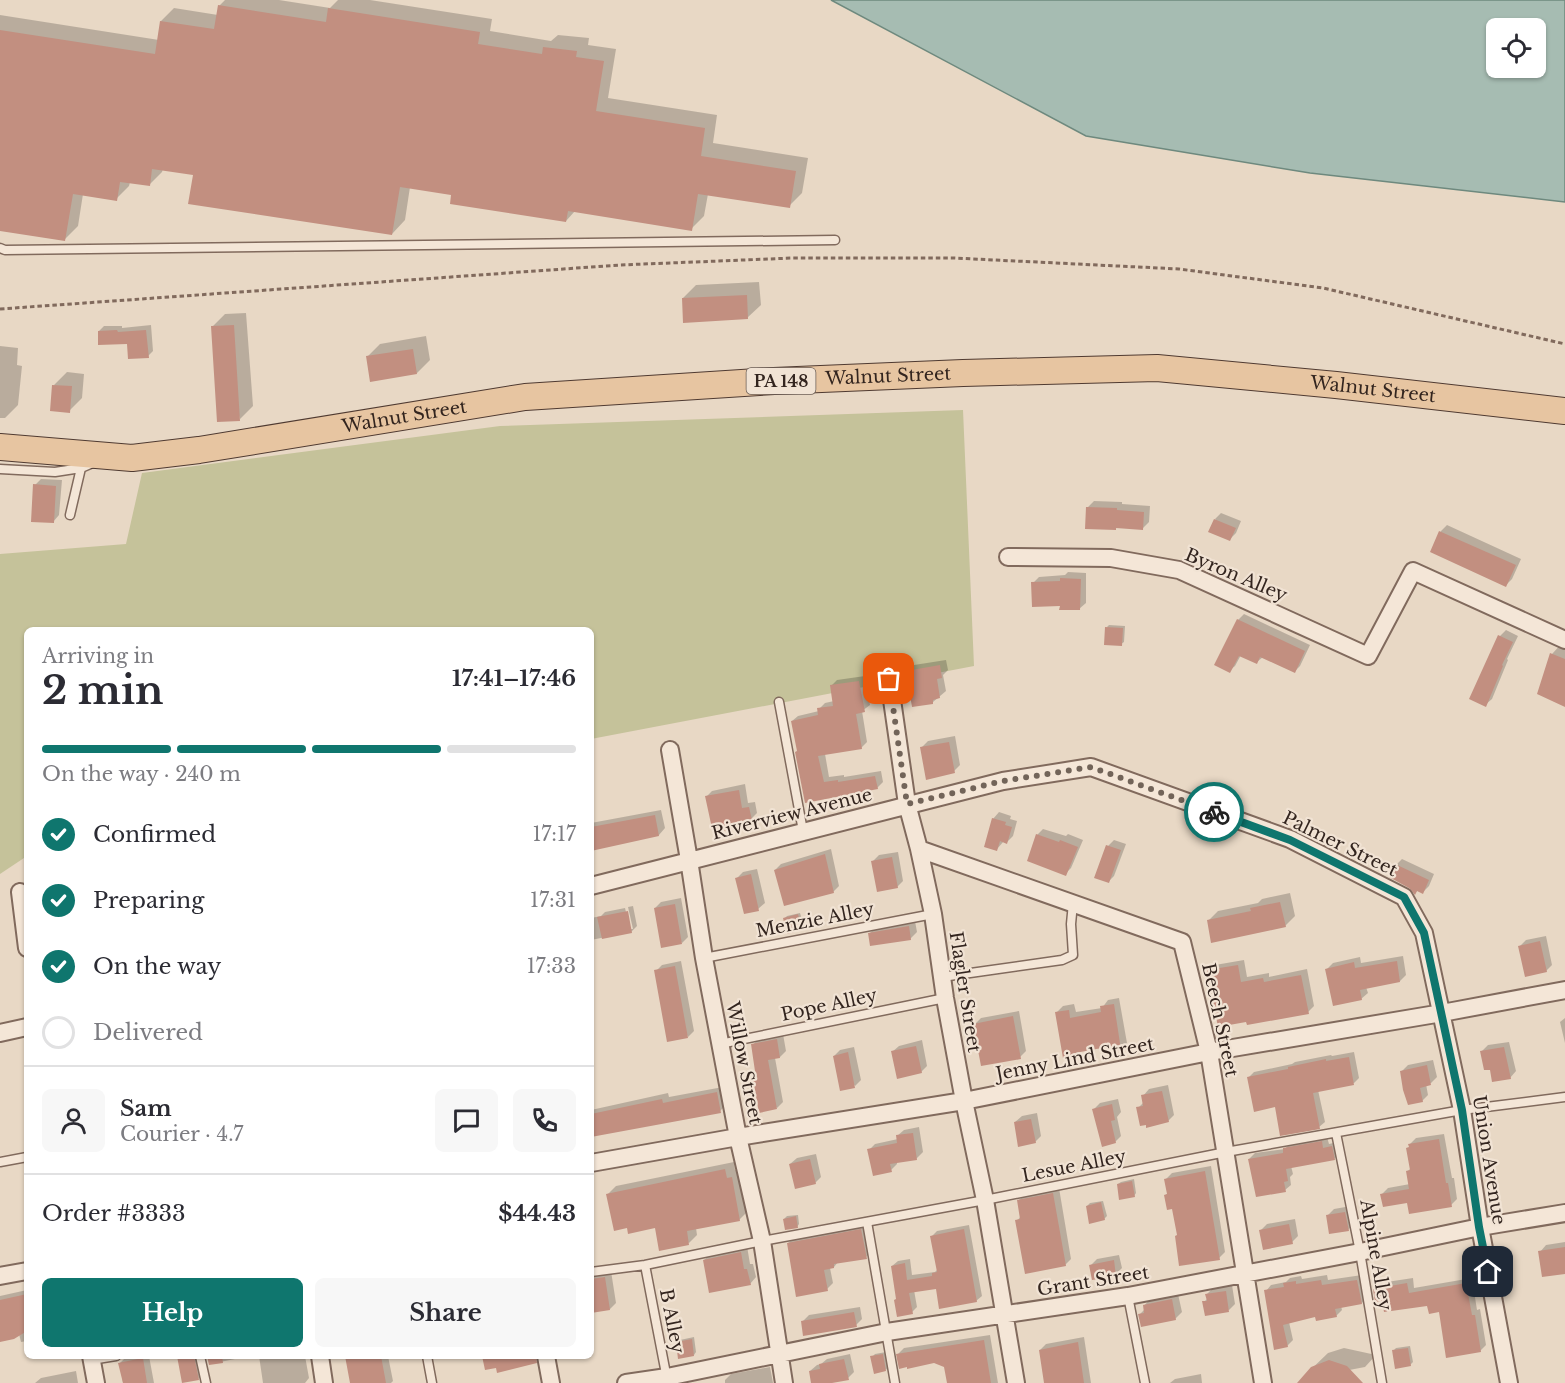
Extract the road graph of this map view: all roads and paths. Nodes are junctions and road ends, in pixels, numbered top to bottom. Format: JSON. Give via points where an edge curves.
{"nodes":[{"id":1,"x":835,"y":240,"type":"dead end"},
{"id":2,"x":0,"y":248,"type":"edge"},
{"id":3,"x":0,"y":309,"type":"edge"},
{"id":4,"x":1565,"y":344,"type":"edge"},
{"id":5,"x":1565,"y":411,"type":"edge"},
{"id":6,"x":0,"y":447,"type":"edge"},
{"id":7,"x":105,"y":455,"type":"junction"},
{"id":8,"x":81,"y":468,"type":"junction"},
{"id":9,"x":0,"y":469,"type":"edge"},
{"id":10,"x":69,"y":515,"type":"dead end"},
{"id":11,"x":1008,"y":557,"type":"dead end"},
{"id":12,"x":1565,"y":640,"type":"edge"},
{"id":13,"x":889,"y":679,"type":"dead end"},
{"id":14,"x":779,"y":702,"type":"dead end"},
{"id":15,"x":670,"y":750,"type":"dead end"},
{"id":16,"x":1003,"y":781,"type":"joint"},
{"id":17,"x":907,"y":804,"type":"junction"},
{"id":18,"x":803,"y":831,"type":"junction"},
{"id":19,"x":919,"y":849,"type":"junction"},
{"id":20,"x":689,"y":860,"type":"junction"},
{"id":21,"x":594,"y":885,"type":"edge"},
{"id":22,"x":20,"y":892,"type":"dead end"},
{"id":23,"x":1073,"y":903,"type":"junction"},
{"id":24,"x":933,"y":914,"type":"junction"},
{"id":25,"x":24,"y":924,"type":"edge"},
{"id":26,"x":704,"y":958,"type":"junction"},
{"id":27,"x":942,"y":977,"type":"junction"},
{"id":28,"x":1565,"y":990,"type":"edge"},
{"id":29,"x":945,"y":998,"type":"junction"},
{"id":30,"x":1442,"y":1013,"type":"junction"},
{"id":31,"x":24,"y":1029,"type":"edge"},
{"id":32,"x":0,"y":1033,"type":"edge"},
{"id":33,"x":720,"y":1044,"type":"junction"},
{"id":34,"x":1209,"y":1052,"type":"junction"},
{"id":35,"x":1565,"y":1097,"type":"edge"},
{"id":36,"x":964,"y":1101,"type":"junction"},
{"id":37,"x":1462,"y":1110,"type":"junction"},
{"id":38,"x":1336,"y":1133,"type":"junction"},
{"id":39,"x":738,"y":1137,"type":"junction"},
{"id":40,"x":1226,"y":1152,"type":"junction"},
{"id":41,"x":24,"y":1158,"type":"edge"},
{"id":42,"x":0,"y":1162,"type":"edge"},
{"id":43,"x":594,"y":1162,"type":"edge"},
{"id":44,"x":986,"y":1200,"type":"junction"},
{"id":45,"x":1565,"y":1212,"type":"edge"},
{"id":46,"x":867,"y":1222,"type":"junction"},
{"id":47,"x":1479,"y":1227,"type":"junction"},
{"id":48,"x":762,"y":1241,"type":"junction"},
{"id":49,"x":1360,"y":1252,"type":"junction"},
{"id":50,"x":645,"y":1265,"type":"junction"},
{"id":51,"x":24,"y":1272,"type":"edge"},
{"id":52,"x":594,"y":1272,"type":"edge"},
{"id":53,"x":1245,"y":1273,"type":"junction"},
{"id":54,"x":0,"y":1276,"type":"edge"},
{"id":55,"x":1128,"y":1296,"type":"junction"},
{"id":56,"x":1004,"y":1314,"type":"junction"},
{"id":57,"x":887,"y":1332,"type":"junction"},
{"id":58,"x":779,"y":1353,"type":"junction"},
{"id":59,"x":91,"y":1359,"type":"edge"},
{"id":60,"x":201,"y":1359,"type":"edge"},
{"id":61,"x":320,"y":1359,"type":"edge"},
{"id":62,"x":428,"y":1359,"type":"edge"},
{"id":63,"x":547,"y":1359,"type":"edge"},
{"id":64,"x":667,"y":1380,"type":"edge"},
{"id":65,"x":96,"y":1383,"type":"edge"},
{"id":66,"x":206,"y":1383,"type":"edge"},
{"id":67,"x":324,"y":1383,"type":"edge"},
{"id":68,"x":432,"y":1383,"type":"edge"},
{"id":69,"x":551,"y":1383,"type":"edge"},
{"id":70,"x":626,"y":1383,"type":"edge"},
{"id":71,"x":784,"y":1383,"type":"edge"},
{"id":72,"x":895,"y":1383,"type":"edge"},
{"id":73,"x":1016,"y":1383,"type":"edge"},
{"id":74,"x":1145,"y":1383,"type":"edge"},
{"id":75,"x":1263,"y":1383,"type":"edge"},
{"id":76,"x":1382,"y":1383,"type":"edge"},
{"id":77,"x":1509,"y":1383,"type":"edge"}],
"edges":[{"from":1,"to":2,"type":"lane"},
{"from":3,"to":4,"type":"path","via":[[620,265],[793,258],[954,258],[1179,270],[1323,288]]},
{"from":5,"to":7,"type":"main road","name":"Walnut Street","number":"PA 148","via":[[1157,368],[963,373],[525,397],[199,450],[132,458]]},
{"from":6,"to":7,"type":"main road","name":"Walnut Street","number":"PA 148"},
{"from":7,"to":8,"type":"lane"},
{"from":8,"to":9,"type":"lane","via":[[55,472]]},
{"from":8,"to":10,"type":"lane"},
{"from":11,"to":12,"type":"street","name":"Byron Alley","via":[[1110,558],[1179,570],[1368,656],[1413,571]]},
{"from":13,"to":17,"type":"street","name":"Flagler Street"},
{"from":14,"to":18,"type":"lane"},
{"from":15,"to":20,"type":"street","name":"Willow Street"},
{"from":16,"to":17,"type":"street","name":"Riverview Avenue"},
{"from":16,"to":30,"type":"street","name":"Palmer Street","via":[[1091,767],[1290,840],[1404,897],[1424,933]]},
{"from":17,"to":18,"type":"street","name":"Riverview Avenue"},
{"from":17,"to":19,"type":"street","name":"Flagler Street"},
{"from":18,"to":20,"type":"street","name":"Riverview Avenue"},
{"from":19,"to":23,"type":"street","name":"Beech Street"},
{"from":19,"to":24,"type":"street","name":"Flagler Street"},
{"from":20,"to":21,"type":"street","name":"Riverview Avenue"},
{"from":20,"to":26,"type":"street","name":"Willow Street"},
{"from":22,"to":25,"type":"street"},
{"from":23,"to":27,"type":"lane","via":[[1073,955],[1062,960]]},
{"from":23,"to":34,"type":"street","name":"Beech Street","via":[[1182,942]]},
{"from":24,"to":26,"type":"lane","name":"Menzie Alley"},
{"from":24,"to":27,"type":"street","name":"Flagler Street"},
{"from":26,"to":33,"type":"street","name":"Willow Street"},
{"from":27,"to":29,"type":"street","name":"Flagler Street"},
{"from":28,"to":30,"type":"street","name":"Jenny Lind Street"},
{"from":29,"to":33,"type":"lane","name":"Pope Alley"},
{"from":29,"to":36,"type":"street","name":"Flagler Street"},
{"from":30,"to":34,"type":"street","name":"Jenny Lind Street"},
{"from":30,"to":37,"type":"street","name":"Union Avenue"},
{"from":31,"to":32,"type":"street"},
{"from":33,"to":39,"type":"street","name":"Willow Street"},
{"from":34,"to":36,"type":"street","name":"Jenny Lind Street"},
{"from":34,"to":40,"type":"street","name":"Beech Street"},
{"from":35,"to":37,"type":"lane","name":"Lesue Alley"},
{"from":36,"to":39,"type":"street","name":"Jenny Lind Street"},
{"from":36,"to":44,"type":"street","name":"Flagler Street"},
{"from":37,"to":38,"type":"lane","name":"Lesue Alley"},
{"from":37,"to":47,"type":"street","name":"Union Avenue"},
{"from":38,"to":40,"type":"lane","name":"Lesue Alley"},
{"from":38,"to":49,"type":"lane","name":"Alpine Alley"},
{"from":39,"to":43,"type":"street","name":"Jenny Lind Street"},
{"from":39,"to":48,"type":"street","name":"Willow Street"},
{"from":40,"to":44,"type":"lane","name":"Lesue Alley"},
{"from":40,"to":53,"type":"street","name":"Beech Street"},
{"from":41,"to":42,"type":"lane"},
{"from":44,"to":46,"type":"lane","name":"Lesue Alley"},
{"from":44,"to":56,"type":"street","name":"Flagler Street"},
{"from":45,"to":47,"type":"street","name":"Grant Street"},
{"from":46,"to":48,"type":"lane","name":"Lesue Alley"},
{"from":46,"to":57,"type":"lane"},
{"from":47,"to":49,"type":"street","name":"Grant Street"},
{"from":47,"to":77,"type":"street","name":"Union Avenue"},
{"from":48,"to":50,"type":"lane","name":"Lesue Alley"},
{"from":48,"to":58,"type":"street","name":"Willow Street"},
{"from":49,"to":53,"type":"street","name":"Grant Street"},
{"from":49,"to":76,"type":"lane","name":"Alpine Alley"},
{"from":50,"to":52,"type":"lane","name":"Lesue Alley"},
{"from":50,"to":64,"type":"lane","name":"B Alley"},
{"from":51,"to":54,"type":"street"},
{"from":53,"to":55,"type":"street","name":"Grant Street"},
{"from":53,"to":75,"type":"street","name":"Beech Street"},
{"from":55,"to":56,"type":"street","name":"Grant Street"},
{"from":55,"to":74,"type":"lane"},
{"from":56,"to":57,"type":"street","name":"Grant Street"},
{"from":56,"to":73,"type":"street","name":"Flagler Street"},
{"from":57,"to":58,"type":"street","name":"Grant Street"},
{"from":57,"to":72,"type":"lane"},
{"from":58,"to":64,"type":"street","name":"Grant Street"},
{"from":58,"to":71,"type":"street","name":"Willow Street"},
{"from":59,"to":65,"type":"street"},
{"from":60,"to":66,"type":"lane"},
{"from":61,"to":67,"type":"street"},
{"from":62,"to":68,"type":"lane"},
{"from":63,"to":69,"type":"street"},
{"from":64,"to":70,"type":"street","name":"Grant Street"}]}
